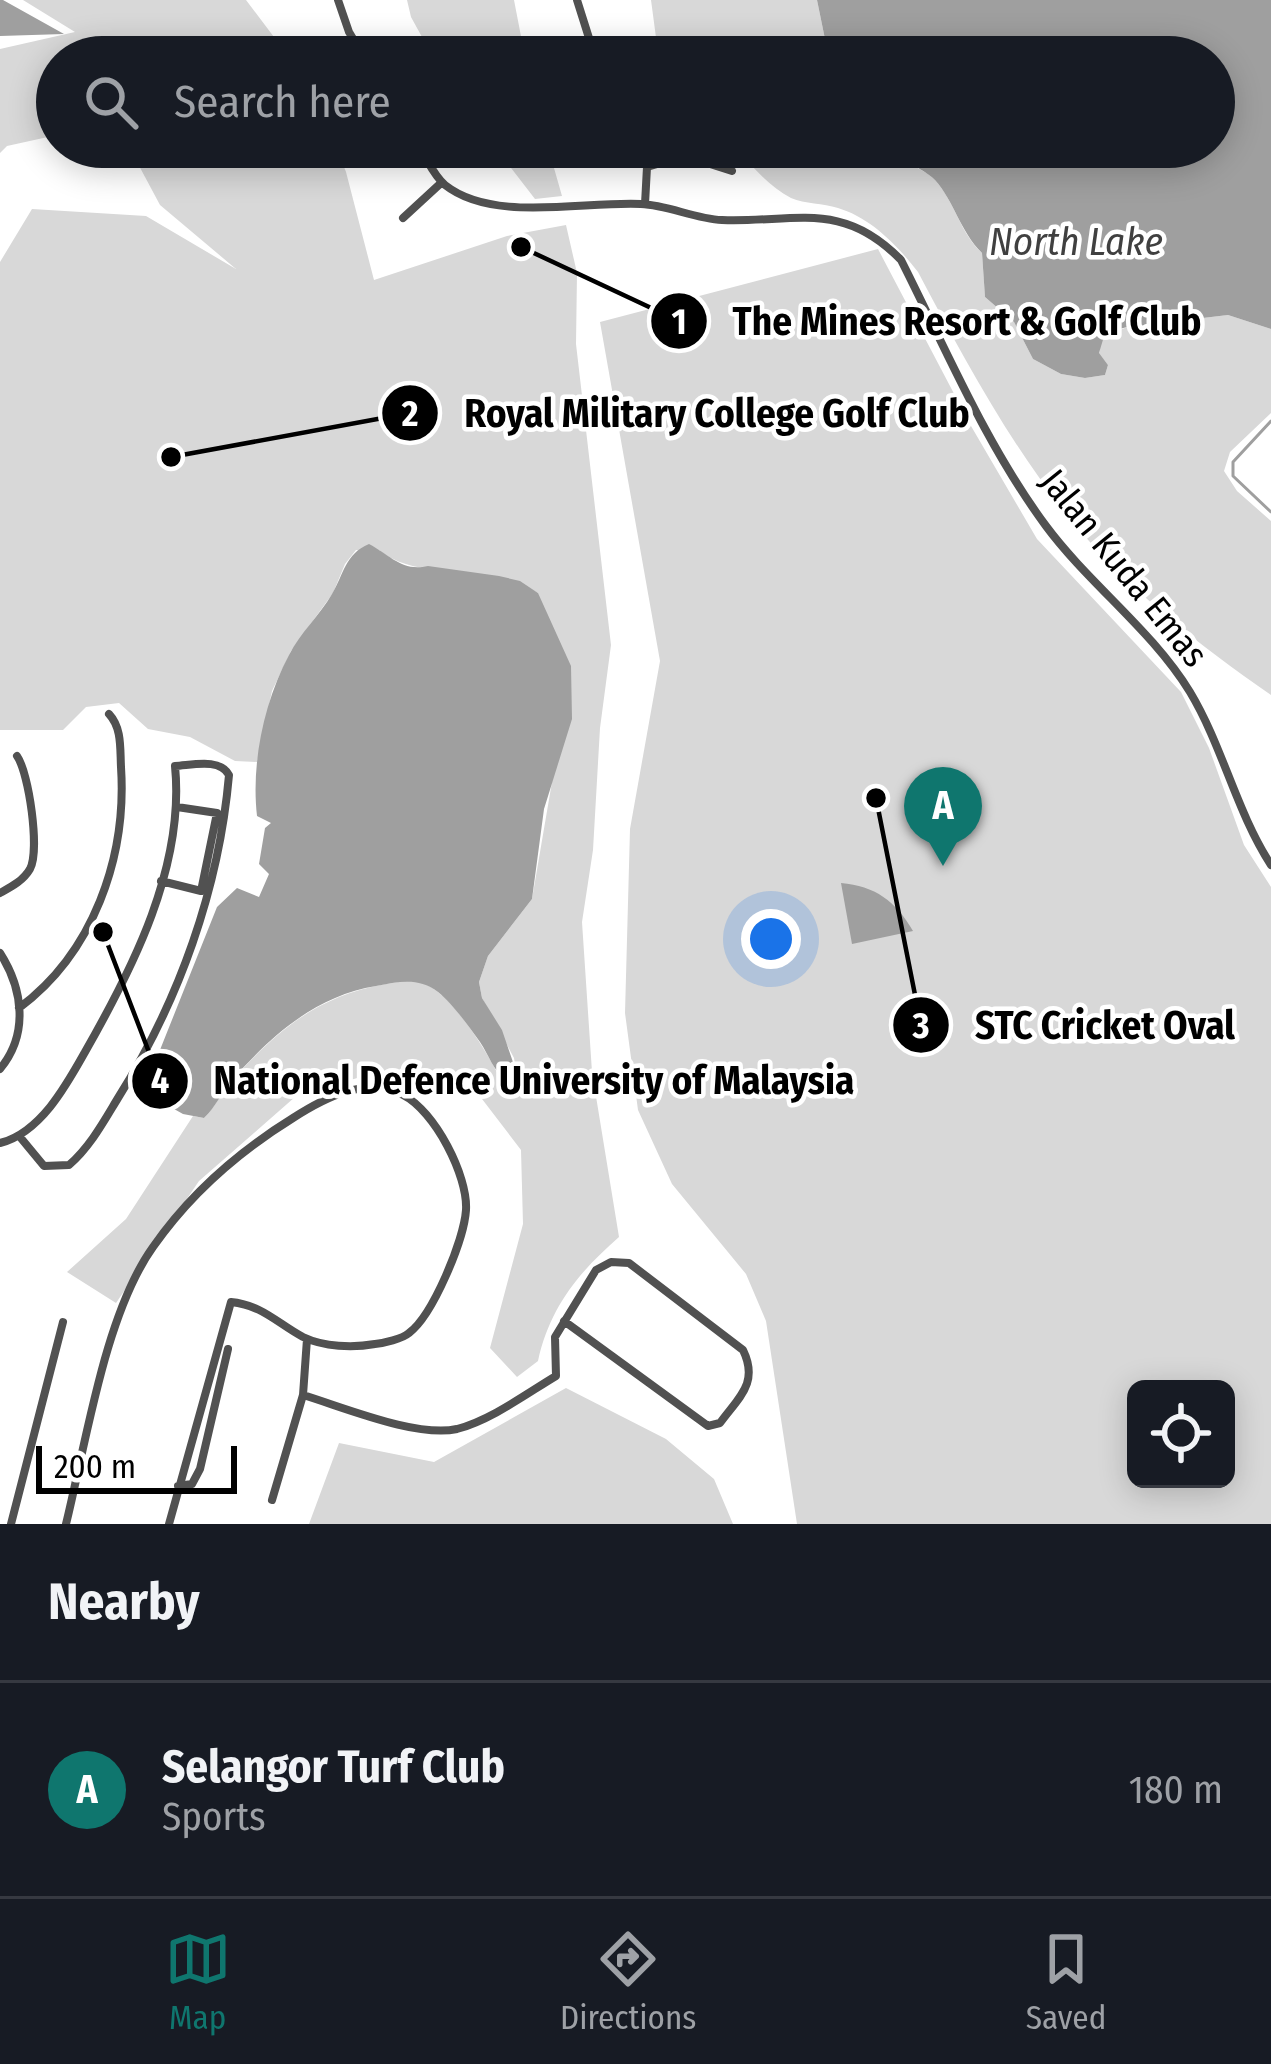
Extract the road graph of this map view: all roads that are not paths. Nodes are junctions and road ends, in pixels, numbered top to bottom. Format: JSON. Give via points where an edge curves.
{"nodes":[{"id":1,"x":338,"y":0,"type":"edge"},
{"id":2,"x":577,"y":0,"type":"edge"},
{"id":3,"x":351,"y":36,"type":"edge"},
{"id":4,"x":589,"y":36,"type":"edge"},
{"id":5,"x":432,"y":168,"type":"edge"},
{"id":6,"x":647,"y":168,"type":"edge"},
{"id":7,"x":723,"y":168,"type":"edge"},
{"id":8,"x":732,"y":171,"type":"dead end"},
{"id":9,"x":441,"y":183,"type":"junction"},
{"id":10,"x":645,"y":204,"type":"junction"},
{"id":11,"x":403,"y":218,"type":"dead end"},
{"id":12,"x":110,"y":714,"type":"dead end"},
{"id":13,"x":17,"y":756,"type":"dead end"},
{"id":14,"x":177,"y":807,"type":"junction"},
{"id":15,"x":1271,"y":865,"type":"edge"},
{"id":16,"x":161,"y":881,"type":"junction"},
{"id":17,"x":0,"y":893,"type":"edge"},
{"id":18,"x":0,"y":953,"type":"edge"},
{"id":19,"x":20,"y":1008,"type":"junction"},
{"id":20,"x":0,"y":1069,"type":"edge"},
{"id":21,"x":20,"y":1137,"type":"junction"},
{"id":22,"x":0,"y":1144,"type":"edge"},
{"id":23,"x":564,"y":1321,"type":"junction"},
{"id":24,"x":63,"y":1322,"type":"dead end"},
{"id":25,"x":307,"y":1339,"type":"junction"},
{"id":26,"x":229,"y":1349,"type":"dead end"},
{"id":27,"x":303,"y":1395,"type":"junction"},
{"id":28,"x":178,"y":1486,"type":"junction"},
{"id":29,"x":272,"y":1500,"type":"dead end"},
{"id":30,"x":10,"y":1524,"type":"edge"},
{"id":31,"x":66,"y":1524,"type":"edge"},
{"id":32,"x":169,"y":1524,"type":"edge"}],
"edges":[{"from":1,"to":3,"type":"street"},
{"from":2,"to":4,"type":"street"},
{"from":5,"to":9,"type":"street"},
{"from":6,"to":10,"type":"street"},
{"from":7,"to":8,"type":"street"},
{"from":9,"to":10,"type":"street","name":"Jalan Kuda Emas","via":[[497,206]]},
{"from":9,"to":11,"type":"street"},
{"from":10,"to":15,"type":"street","name":"Jalan Kuda Emas","via":[[719,220],[812,215],[863,230],[901,260],[1045,525],[1190,692]]},
{"from":12,"to":19,"type":"street","via":[[118,724],[122,784],[116,853],[58,977]]},
{"from":13,"to":17,"type":"street","via":[[35,844],[28,872]]},
{"from":14,"to":16,"type":"street"},
{"from":14,"to":16,"type":"street","via":[[217,813],[202,891]]},
{"from":14,"to":21,"type":"street","via":[[176,766],[226,768],[206,902],[160,1028],[69,1165],[44,1166]]},
{"from":16,"to":21,"type":"street","via":[[132,971],[73,1072]]},
{"from":18,"to":19,"type":"street"},
{"from":19,"to":20,"type":"street"},
{"from":21,"to":22,"type":"street"},
{"from":23,"to":23,"type":"street","via":[[708,1426],[721,1424],[748,1384],[752,1367],[743,1350],[629,1263],[596,1270]]},
{"from":23,"to":27,"type":"street","via":[[555,1337],[556,1376],[458,1429],[430,1431]]},
{"from":24,"to":30,"type":"street"},
{"from":25,"to":27,"type":"street"},
{"from":25,"to":28,"type":"street","via":[[255,1304],[231,1302]]},
{"from":25,"to":31,"type":"street","via":[[338,1346],[409,1334],[460,1241],[462,1173],[405,1095],[374,1088],[329,1095],[203,1186],[151,1248],[128,1292]]},
{"from":26,"to":28,"type":"street","via":[[200,1469],[192,1484]]},
{"from":27,"to":29,"type":"street"},
{"from":28,"to":32,"type":"street"}]}
